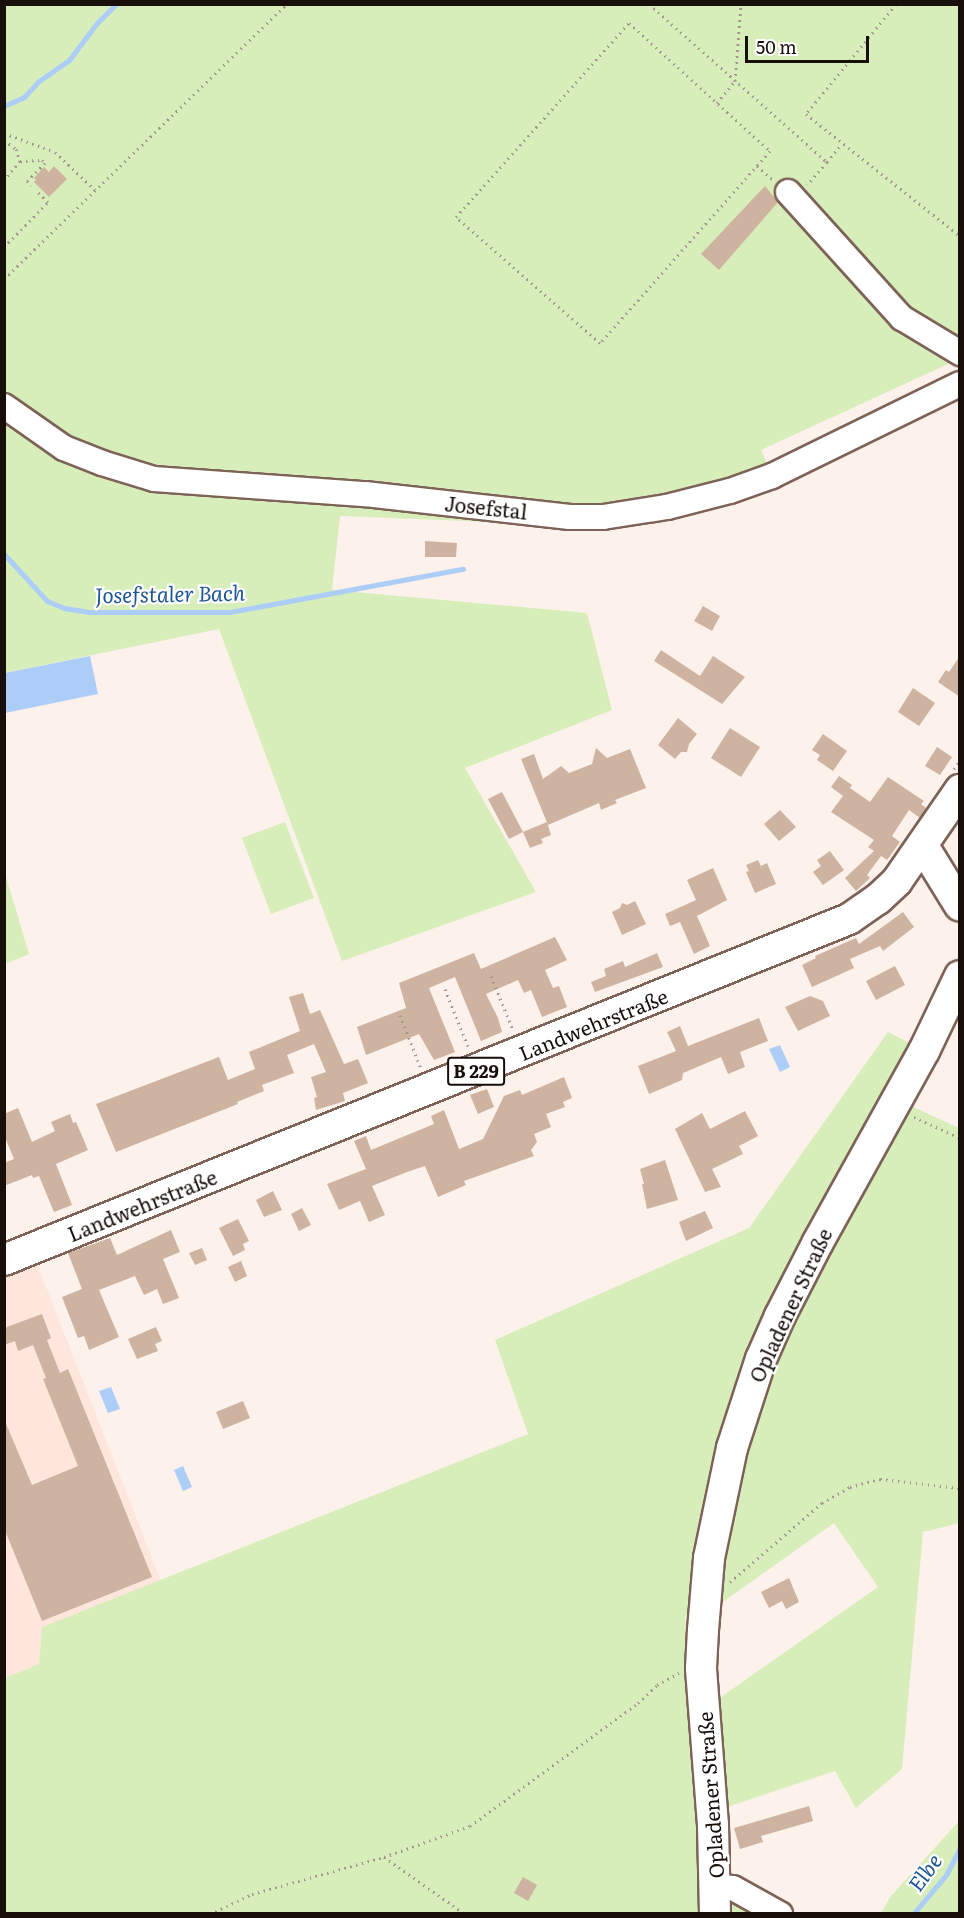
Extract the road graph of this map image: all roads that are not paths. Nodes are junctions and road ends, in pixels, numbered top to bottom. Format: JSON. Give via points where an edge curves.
{"nodes":[{"id":1,"x":791,"y":196,"type":"road end"},
{"id":2,"x":960,"y":352,"type":"edge"},
{"id":3,"x":960,"y":384,"type":"edge"},
{"id":4,"x":4,"y":406,"type":"edge"},
{"id":5,"x":954,"y":783,"type":"edge"},
{"id":6,"x":923,"y":846,"type":"junction"},
{"id":7,"x":956,"y":893,"type":"edge"},
{"id":8,"x":960,"y":976,"type":"edge"},
{"id":9,"x":4,"y":1260,"type":"edge"},
{"id":10,"x":716,"y":1900,"type":"edge"},
{"id":11,"x":780,"y":1914,"type":"edge"}],
"edges":[{"from":1,"to":2,"type":"street","via":[[902,318]]},
{"from":3,"to":4,"type":"street","name":"Josefstal","via":[[772,476],[678,504],[603,518],[364,494],[154,479],[64,448]]},
{"from":5,"to":6,"type":"main road","number":"B 229"},
{"from":6,"to":7,"type":"main road"},
{"from":6,"to":9,"type":"main road","name":"Landwehrstraße","number":"B 229","via":[[897,881],[849,920]]},
{"from":8,"to":10,"type":"main road","name":"Opladener Straße","via":[[924,1051],[818,1242],[761,1359],[732,1448],[709,1558],[701,1668]]},
{"from":10,"to":11,"type":"street","via":[[734,1888]]}]}
